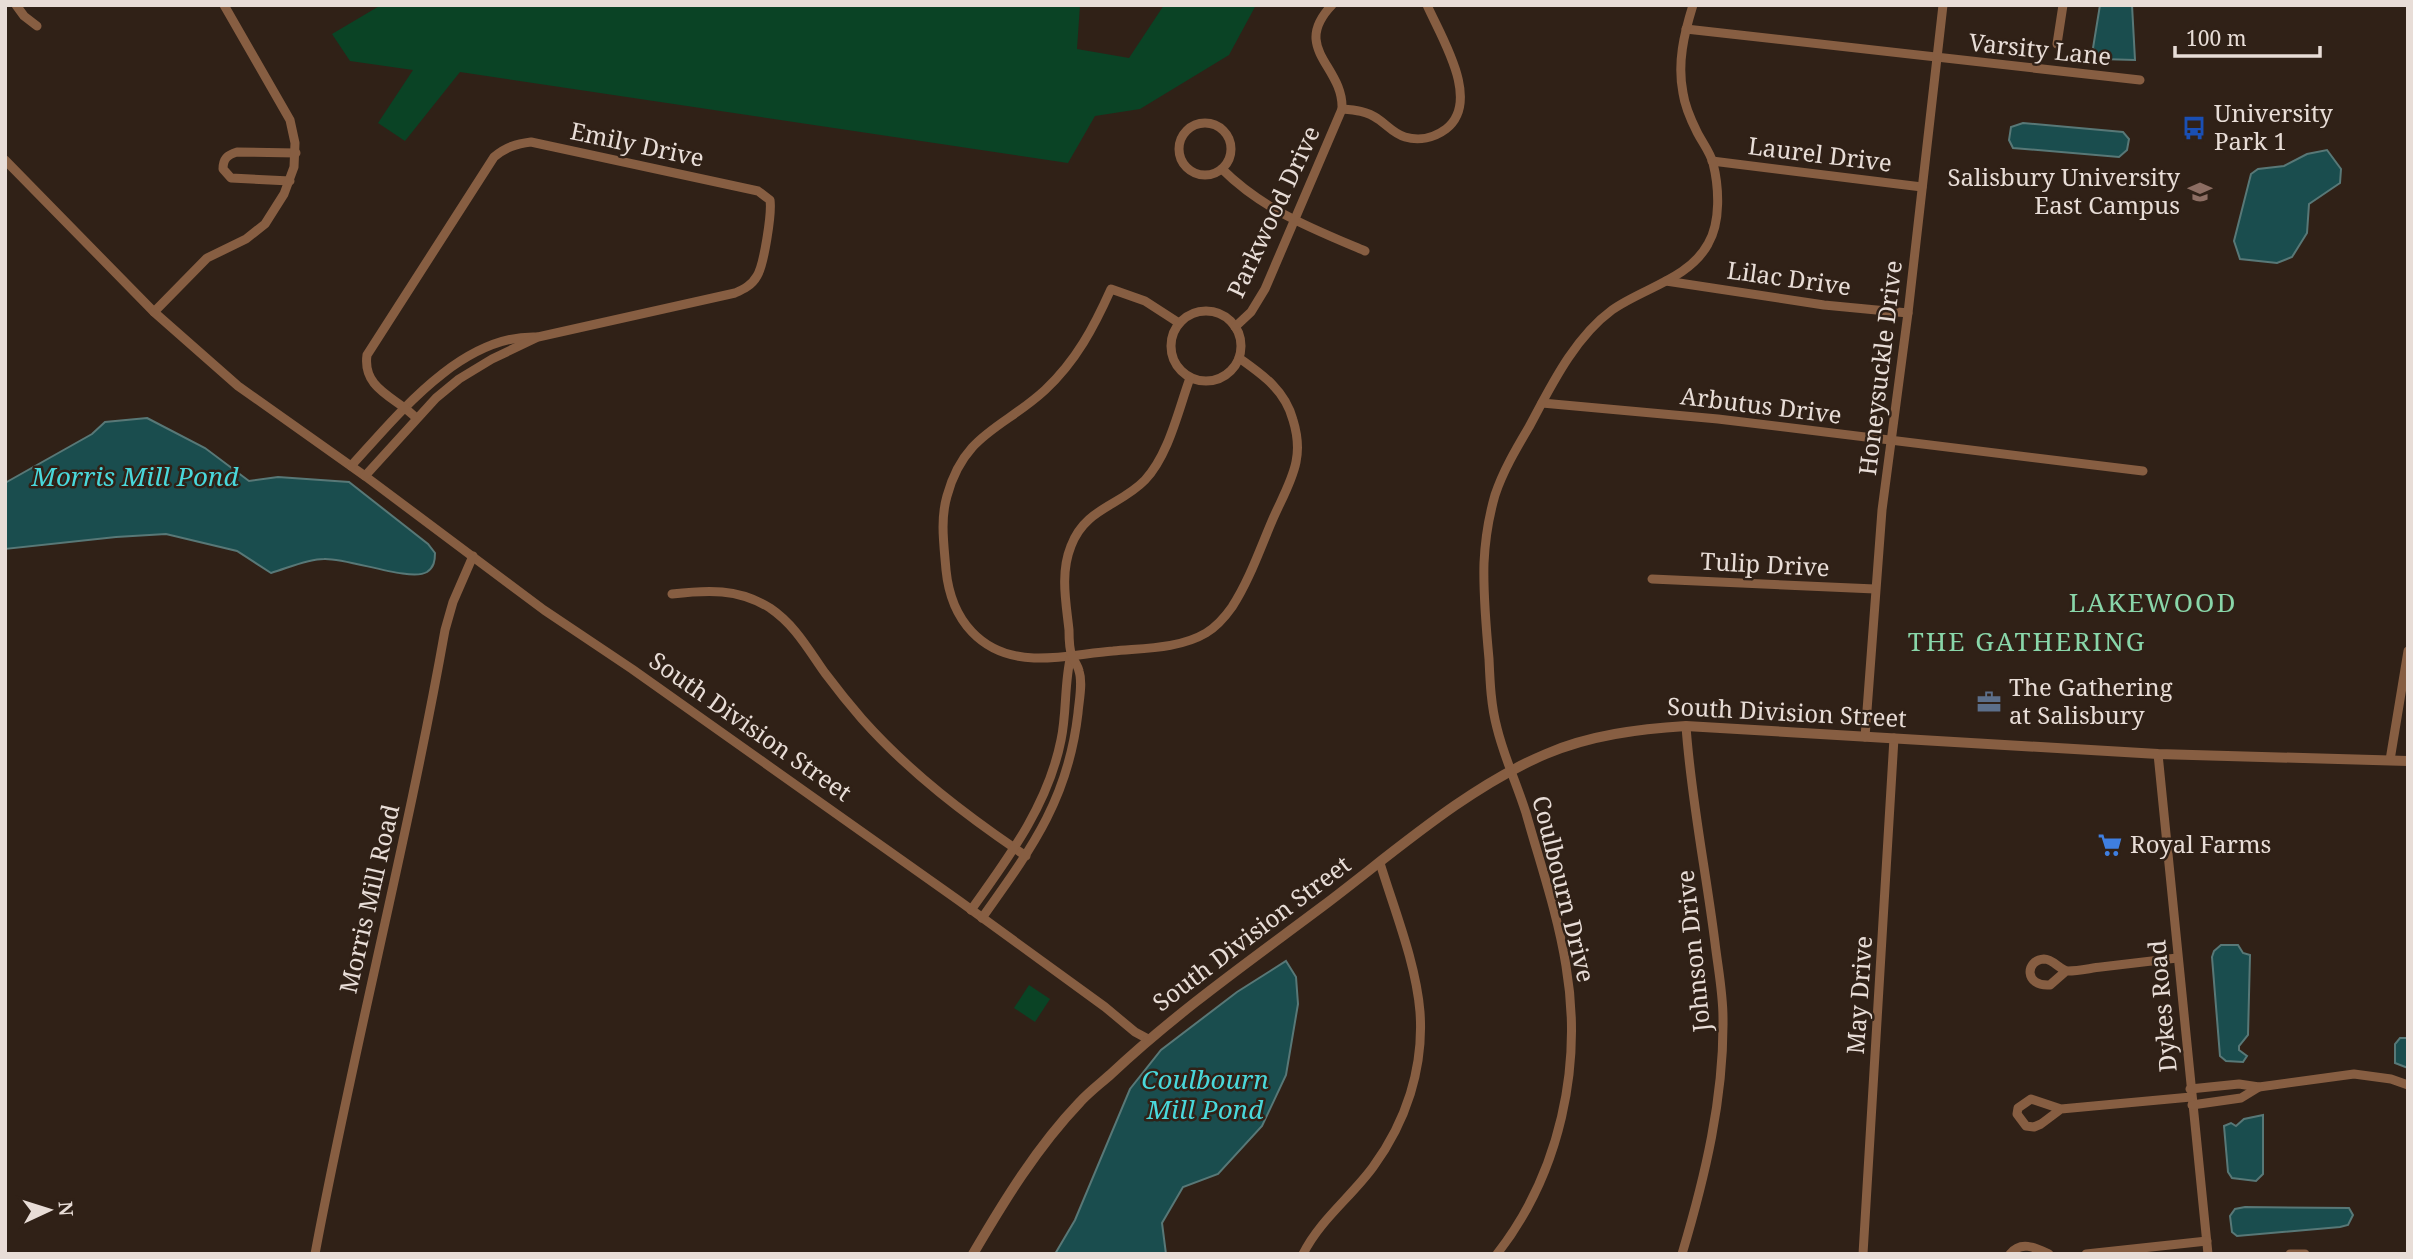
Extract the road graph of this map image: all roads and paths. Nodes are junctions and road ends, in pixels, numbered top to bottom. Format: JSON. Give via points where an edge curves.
{"nodes":[{"id":1,"x":16,"y":5,"type":"edge"},
{"id":2,"x":224,"y":5,"type":"edge"},
{"id":3,"x":1332,"y":5,"type":"edge"},
{"id":4,"x":1427,"y":5,"type":"edge"},
{"id":5,"x":1693,"y":5,"type":"edge"},
{"id":6,"x":1943,"y":5,"type":"edge"},
{"id":7,"x":2063,"y":5,"type":"edge"},
{"id":8,"x":37,"y":26,"type":"dead end"},
{"id":9,"x":1686,"y":29,"type":"junction"},
{"id":10,"x":2057,"y":44,"type":"dead end"},
{"id":11,"x":1936,"y":59,"type":"junction"},
{"id":12,"x":2140,"y":80,"type":"dead end"},
{"id":13,"x":1342,"y":109,"type":"junction"},
{"id":14,"x":296,"y":153,"type":"junction"},
{"id":15,"x":1712,"y":161,"type":"junction"},
{"id":16,"x":6,"y":162,"type":"edge"},
{"id":17,"x":1222,"y":169,"type":"junction"},
{"id":18,"x":290,"y":181,"type":"junction"},
{"id":19,"x":1922,"y":187,"type":"junction"},
{"id":20,"x":1294,"y":220,"type":"junction"},
{"id":21,"x":1365,"y":251,"type":"dead end"},
{"id":22,"x":1666,"y":281,"type":"junction"},
{"id":23,"x":154,"y":312,"type":"junction"},
{"id":24,"x":1908,"y":313,"type":"junction"},
{"id":25,"x":1179,"y":323,"type":"junction"},
{"id":26,"x":1235,"y":327,"type":"junction"},
{"id":27,"x":538,"y":337,"type":"junction"},
{"id":28,"x":1239,"y":358,"type":"junction"},
{"id":29,"x":1190,"y":378,"type":"junction"},
{"id":30,"x":1542,"y":403,"type":"junction"},
{"id":31,"x":405,"y":407,"type":"junction"},
{"id":32,"x":416,"y":418,"type":"junction"},
{"id":33,"x":1891,"y":442,"type":"junction"},
{"id":34,"x":351,"y":467,"type":"junction"},
{"id":35,"x":2143,"y":471,"type":"dead end"},
{"id":36,"x":365,"y":476,"type":"junction"},
{"id":37,"x":473,"y":556,"type":"junction"},
{"id":38,"x":1652,"y":579,"type":"dead end"},
{"id":39,"x":1875,"y":589,"type":"junction"},
{"id":40,"x":672,"y":594,"type":"dead end"},
{"id":41,"x":2408,"y":651,"type":"edge"},
{"id":42,"x":1071,"y":655,"type":"junction"},
{"id":43,"x":1686,"y":726,"type":"junction"},
{"id":44,"x":1865,"y":737,"type":"junction"},
{"id":45,"x":1894,"y":738,"type":"junction"},
{"id":46,"x":2158,"y":754,"type":"junction"},
{"id":47,"x":2390,"y":760,"type":"junction"},
{"id":48,"x":2408,"y":761,"type":"edge"},
{"id":49,"x":1513,"y":770,"type":"junction"},
{"id":50,"x":1015,"y":849,"type":"junction"},
{"id":51,"x":1026,"y":856,"type":"junction"},
{"id":52,"x":1380,"y":863,"type":"junction"},
{"id":53,"x":971,"y":910,"type":"junction"},
{"id":54,"x":982,"y":918,"type":"junction"},
{"id":55,"x":2177,"y":958,"type":"junction"},
{"id":56,"x":2066,"y":971,"type":"dead end"},
{"id":57,"x":1148,"y":1039,"type":"junction"},
{"id":58,"x":2408,"y":1085,"type":"edge"},
{"id":59,"x":2259,"y":1087,"type":"junction"},
{"id":60,"x":2191,"y":1097,"type":"junction"},
{"id":61,"x":2062,"y":1109,"type":"junction"},
{"id":62,"x":2207,"y":1241,"type":"junction"},
{"id":63,"x":315,"y":1254,"type":"edge"},
{"id":64,"x":973,"y":1254,"type":"edge"},
{"id":65,"x":1303,"y":1254,"type":"edge"},
{"id":66,"x":1497,"y":1254,"type":"edge"},
{"id":67,"x":1682,"y":1254,"type":"edge"},
{"id":68,"x":1863,"y":1254,"type":"edge"},
{"id":69,"x":2010,"y":1254,"type":"edge"},
{"id":70,"x":2049,"y":1254,"type":"edge"},
{"id":71,"x":2086,"y":1254,"type":"edge"},
{"id":72,"x":2208,"y":1254,"type":"edge"},
{"id":73,"x":2290,"y":1254,"type":"edge"},
{"id":74,"x":2305,"y":1254,"type":"edge"}],
"edges":[{"from":1,"to":8,"type":"street"},
{"from":2,"to":14,"type":"street","via":[[290,120]]},
{"from":3,"to":13,"type":"street","name":"Parkwood Drive","via":[[1320,22],[1317,44],[1337,80]]},
{"from":4,"to":13,"type":"street","name":"Parkwood Drive","via":[[1461,88],[1460,109],[1451,125],[1434,136],[1407,138],[1368,113]]},
{"from":5,"to":9,"type":"street"},
{"from":6,"to":11,"type":"street","name":"Honeysuckle Drive"},
{"from":7,"to":10,"type":"street"},
{"from":9,"to":11,"type":"street","name":"Varsity Lane"},
{"from":9,"to":15,"type":"street","via":[[1682,91]]},
{"from":11,"to":12,"type":"street","name":"Varsity Lane"},
{"from":11,"to":19,"type":"street","name":"Honeysuckle Drive"},
{"from":13,"to":20,"type":"street","name":"Parkwood Drive"},
{"from":14,"to":18,"type":"street"},
{"from":14,"to":18,"type":"street","via":[[237,152],[223,163],[227,175],[235,178]]},
{"from":15,"to":19,"type":"street","name":"Laurel Drive"},
{"from":15,"to":22,"type":"street","name":"Coulbourn Drive","via":[[1716,194],[1713,234],[1696,260]]},
{"from":16,"to":23,"type":"street","name":"South Division Street"},
{"from":17,"to":17,"type":"street","via":[[1197,174],[1184,164],[1178,148],[1190,126],[1216,124],[1229,136],[1231,154]]},
{"from":17,"to":20,"type":"street","via":[[1257,199]]},
{"from":18,"to":23,"type":"street","via":[[257,232],[207,258]]},
{"from":19,"to":24,"type":"street","name":"Honeysuckle Drive"},
{"from":20,"to":21,"type":"street"},
{"from":20,"to":26,"type":"street","name":"Parkwood Drive","via":[[1261,296]]},
{"from":22,"to":24,"type":"street","name":"Lilac Drive"},
{"from":22,"to":30,"type":"street","name":"Coulbourn Drive","via":[[1594,324]]},
{"from":23,"to":34,"type":"street","name":"South Division Street","via":[[238,386]]},
{"from":24,"to":33,"type":"street","name":"Honeysuckle Drive"},
{"from":25,"to":26,"type":"street","via":[[1188,315],[1209,311]]},
{"from":25,"to":29,"type":"street","via":[[1170,341],[1171,353],[1181,372]]},
{"from":25,"to":42,"type":"street","via":[[1145,301],[1111,289],[1089,336],[1068,366],[1032,401],[993,427],[956,471],[943,513],[943,530],[949,588],[964,624],[1004,653],[1035,658]]},
{"from":26,"to":28,"type":"street"},
{"from":27,"to":31,"type":"street","name":"Emily Drive","via":[[518,336],[477,353],[431,383]]},
{"from":27,"to":31,"type":"street","name":"Emily Drive","via":[[747,287],[759,274],[770,200],[758,191],[531,142],[503,149],[367,355],[366,368],[375,385]]},
{"from":27,"to":32,"type":"street","name":"Emily Drive","via":[[466,374]]},
{"from":28,"to":29,"type":"street","via":[[1224,376],[1213,381]]},
{"from":28,"to":42,"type":"street","via":[[1281,394],[1294,421],[1297,449],[1292,476],[1241,592],[1226,615],[1195,638],[1170,645]]},
{"from":29,"to":42,"type":"street","via":[[1152,470],[1138,486],[1094,514],[1070,547],[1064,588]]},
{"from":30,"to":33,"type":"street","name":"Arbutus Drive","via":[[1718,419]]},
{"from":30,"to":49,"type":"street","name":"Coulbourn Drive","via":[[1495,494],[1484,559],[1492,706]]},
{"from":31,"to":32,"type":"street","name":"Emily Drive"},
{"from":31,"to":34,"type":"street","name":"Emily Drive"},
{"from":32,"to":36,"type":"street","name":"Emily Drive"},
{"from":33,"to":35,"type":"street","name":"Arbutus Drive"},
{"from":33,"to":39,"type":"street","name":"Honeysuckle Drive"},
{"from":34,"to":36,"type":"street","name":"South Division Street"},
{"from":36,"to":37,"type":"street","name":"South Division Street"},
{"from":37,"to":53,"type":"street","name":"South Division Street"},
{"from":37,"to":63,"type":"street","name":"Morris Mill Road","via":[[444,630],[410,813]]},
{"from":38,"to":39,"type":"street","name":"Tulip Drive"},
{"from":39,"to":44,"type":"street","name":"Honeysuckle Drive"},
{"from":40,"to":50,"type":"street","via":[[736,593],[782,617],[844,698],[897,755]]},
{"from":41,"to":47,"type":"street"},
{"from":42,"to":50,"type":"street","via":[[1056,761],[1039,806]]},
{"from":42,"to":51,"type":"street","via":[[1080,687],[1072,753],[1057,799]]},
{"from":43,"to":44,"type":"street","name":"South Division Street"},
{"from":43,"to":49,"type":"street","name":"South Division Street","via":[[1595,738]]},
{"from":43,"to":67,"type":"street","name":"Johnson Drive","via":[[1723,1016],[1719,1096]]},
{"from":44,"to":45,"type":"street","name":"South Division Street"},
{"from":45,"to":46,"type":"street","name":"South Division Street"},
{"from":45,"to":68,"type":"street","name":"May Drive"},
{"from":46,"to":47,"type":"street","name":"South Division Street"},
{"from":46,"to":55,"type":"street","name":"Dykes Road"},
{"from":47,"to":48,"type":"street","name":"South Division Street"},
{"from":49,"to":52,"type":"street","name":"South Division Street"},
{"from":49,"to":66,"type":"street","name":"Coulbourn Drive","via":[[1566,966],[1570,1064],[1561,1119],[1544,1175]]},
{"from":50,"to":51,"type":"street"},
{"from":50,"to":53,"type":"street"},
{"from":51,"to":54,"type":"street"},
{"from":52,"to":57,"type":"street","name":"South Division Street"},
{"from":52,"to":65,"type":"street","via":[[1420,1010],[1417,1067],[1407,1108],[1383,1152]]},
{"from":53,"to":54,"type":"street","name":"South Division Street"},
{"from":54,"to":57,"type":"street","name":"South Division Street"},
{"from":55,"to":56,"type":"street"},
{"from":55,"to":60,"type":"street","name":"Dykes Road"},
{"from":57,"to":64,"type":"street","via":[[1054,1132]]},
{"from":58,"to":59,"type":"street","via":[[2354,1074]]},
{"from":59,"to":60,"type":"street","via":[[2239,1084]]},
{"from":59,"to":60,"type":"street","via":[[2241,1098]]},
{"from":60,"to":61,"type":"street"},
{"from":60,"to":62,"type":"street","name":"Dykes Road"},
{"from":61,"to":61,"type":"street","via":[[2031,1099],[2017,1114],[2026,1126],[2034,1127]]},
{"from":62,"to":71,"type":"street"},
{"from":62,"to":72,"type":"street","name":"Dykes Road"},
{"from":69,"to":70,"type":"street","via":[[2026,1246]]},
{"from":73,"to":74,"type":"street"}]}
